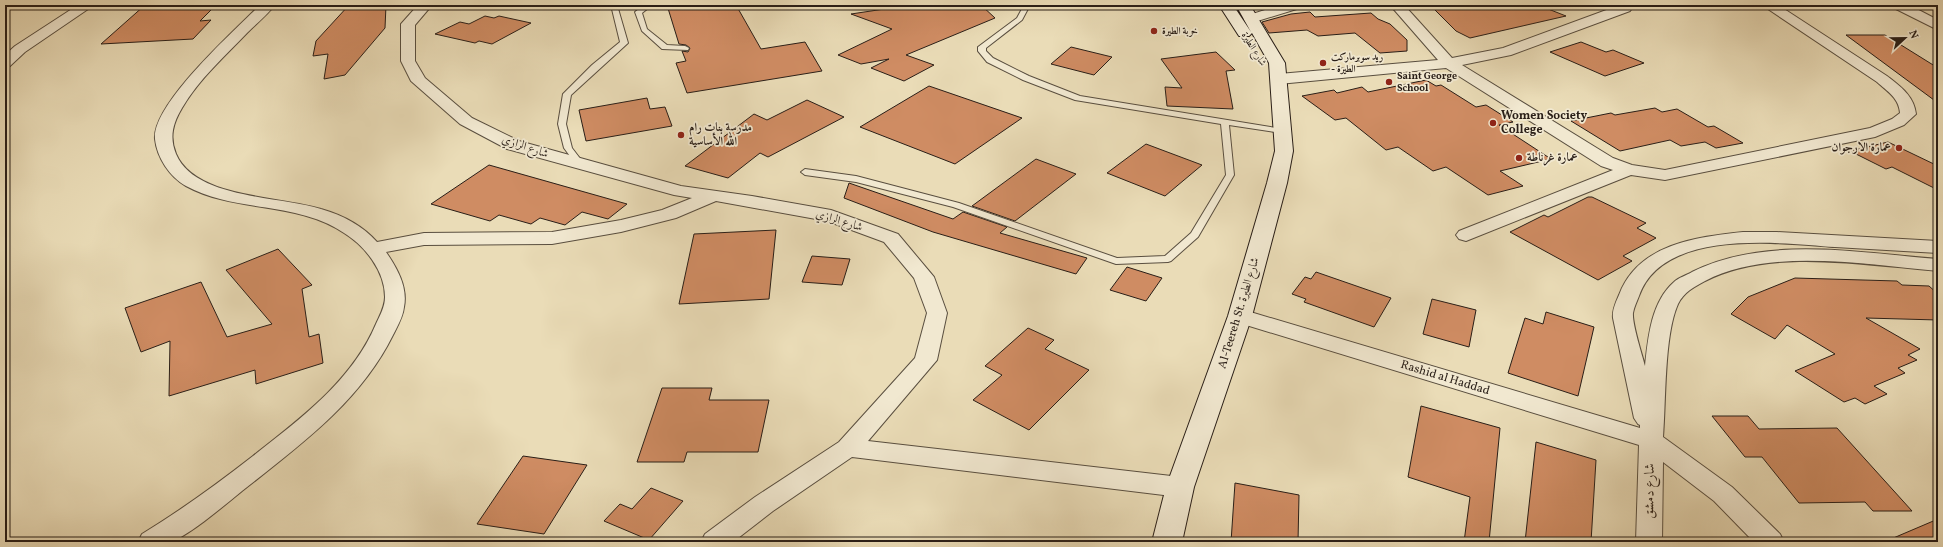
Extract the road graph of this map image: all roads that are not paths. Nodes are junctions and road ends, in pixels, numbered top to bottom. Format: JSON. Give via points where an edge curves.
{"nodes":[{"id":1,"x":87,"y":5,"type":"edge"},
{"id":2,"x":268,"y":5,"type":"edge"},
{"id":3,"x":425,"y":5,"type":"edge"},
{"id":4,"x":614,"y":5,"type":"edge"},
{"id":5,"x":649,"y":5,"type":"edge"},
{"id":6,"x":1027,"y":5,"type":"edge"},
{"id":7,"x":1226,"y":5,"type":"edge"},
{"id":8,"x":1243,"y":5,"type":"edge"},
{"id":9,"x":1295,"y":5,"type":"edge"},
{"id":10,"x":1398,"y":5,"type":"edge"},
{"id":11,"x":1627,"y":5,"type":"edge"},
{"id":12,"x":1769,"y":5,"type":"edge"},
{"id":13,"x":1899,"y":5,"type":"edge"},
{"id":14,"x":1922,"y":5,"type":"edge"},
{"id":15,"x":1938,"y":13,"type":"edge"},
{"id":16,"x":1251,"y":19,"type":"junction"},
{"id":17,"x":1938,"y":26,"type":"edge"},
{"id":18,"x":685,"y":48,"type":"dead end"},
{"id":19,"x":5,"y":63,"type":"edge"},
{"id":20,"x":1449,"y":63,"type":"junction"},
{"id":21,"x":1279,"y":79,"type":"junction"},
{"id":22,"x":1225,"y":122,"type":"junction"},
{"id":23,"x":1282,"y":131,"type":"junction"},
{"id":24,"x":581,"y":165,"type":"junction"},
{"id":25,"x":1629,"y":170,"type":"junction"},
{"id":26,"x":805,"y":172,"type":"dead end"},
{"id":27,"x":713,"y":196,"type":"junction"},
{"id":28,"x":1466,"y":235,"type":"dead end"},
{"id":29,"x":1938,"y":247,"type":"edge"},
{"id":30,"x":374,"y":248,"type":"junction"},
{"id":31,"x":1938,"y":265,"type":"edge"},
{"id":32,"x":1240,"y":316,"type":"junction"},
{"id":33,"x":1650,"y":440,"type":"junction"},
{"id":34,"x":848,"y":448,"type":"junction"},
{"id":35,"x":1180,"y":487,"type":"junction"},
{"id":36,"x":152,"y":542,"type":"edge"},
{"id":37,"x":714,"y":542,"type":"edge"},
{"id":38,"x":1167,"y":542,"type":"edge"},
{"id":39,"x":1650,"y":542,"type":"edge"},
{"id":40,"x":1772,"y":542,"type":"edge"}],
"edges":[{"from":1,"to":19,"type":"street","via":[[20,49]]},
{"from":2,"to":30,"type":"street","via":[[178,100],[166,120],[163,134],[166,152],[174,168],[194,183],[223,194],[316,214],[350,228]]},
{"from":3,"to":24,"type":"street","name":"شارع الرازي","via":[[408,24],[408,61],[419,81],[466,121],[513,145]]},
{"from":4,"to":24,"type":"lane","via":[[624,43],[568,94],[566,102],[562,124],[568,148]]},
{"from":5,"to":18,"type":"lane","via":[[638,12],[644,30],[665,47]]},
{"from":6,"to":22,"type":"lane","via":[[1020,19],[982,47],[982,51],[990,60],[1026,78],[1078,98]]},
{"from":7,"to":21,"type":"main road","name":"شارع الطيرة","via":[[1261,64]]},
{"from":8,"to":16,"type":"main road","name":"شارع الطيرة"},
{"from":9,"to":16,"type":"street"},
{"from":10,"to":20,"type":"street"},
{"from":11,"to":20,"type":"street","via":[[1577,27],[1506,52]]},
{"from":12,"to":25,"type":"street","via":[[1882,79],[1898,92],[1907,104],[1908,114],[1898,122],[1875,132],[1665,175]]},
{"from":13,"to":17,"type":"street"},
{"from":14,"to":15,"type":"street"},
{"from":16,"to":21,"type":"main road","name":"شارع الطيرة","via":[[1277,63]]},
{"from":20,"to":21,"type":"street"},
{"from":20,"to":25,"type":"street","via":[[1607,162]]},
{"from":21,"to":23,"type":"main road","name":"Al-Teereh St. شارع الطيرة"},
{"from":22,"to":23,"type":"lane"},
{"from":22,"to":26,"type":"lane","via":[[1230,176],[1195,235],[1168,259],[1116,261],[956,205],[856,179]]},
{"from":23,"to":32,"type":"main road","name":"Al-Teereh St. شارع الطيرة","via":[[1284,151],[1277,183]]},
{"from":24,"to":27,"type":"street","name":"شارع الرازي","via":[[680,191]]},
{"from":25,"to":28,"type":"street"},
{"from":27,"to":30,"type":"street","via":[[662,216],[552,238],[424,239]]},
{"from":27,"to":34,"type":"street","name":"شارع الرازي","via":[[831,216],[891,238],[924,277],[937,313],[926,360]]},
{"from":29,"to":33,"type":"street","via":[[1785,237],[1742,237],[1703,242],[1671,252],[1647,266],[1630,290],[1623,313]]},
{"from":30,"to":36,"type":"street","via":[[394,282],[394,307],[379,342],[349,384],[307,426],[231,486]]},
{"from":31,"to":33,"type":"street","via":[[1839,257],[1778,256],[1736,262],[1708,272],[1681,286],[1668,304],[1658,335]]},
{"from":32,"to":33,"type":"street","name":"Rashid al Haddad"},
{"from":32,"to":35,"type":"main road","name":"Al-Teereh St. شارع الطيرة"},
{"from":33,"to":39,"type":"street","name":"شارع دمشق"},
{"from":33,"to":40,"type":"street","name":"Rashid al Haddad","via":[[1723,494]]},
{"from":34,"to":35,"type":"street"},
{"from":34,"to":37,"type":"street","name":"شارع الرازي","via":[[764,504]]},
{"from":35,"to":38,"type":"main road","name":"Al-Teereh St. شارع الطيرة"}]}
